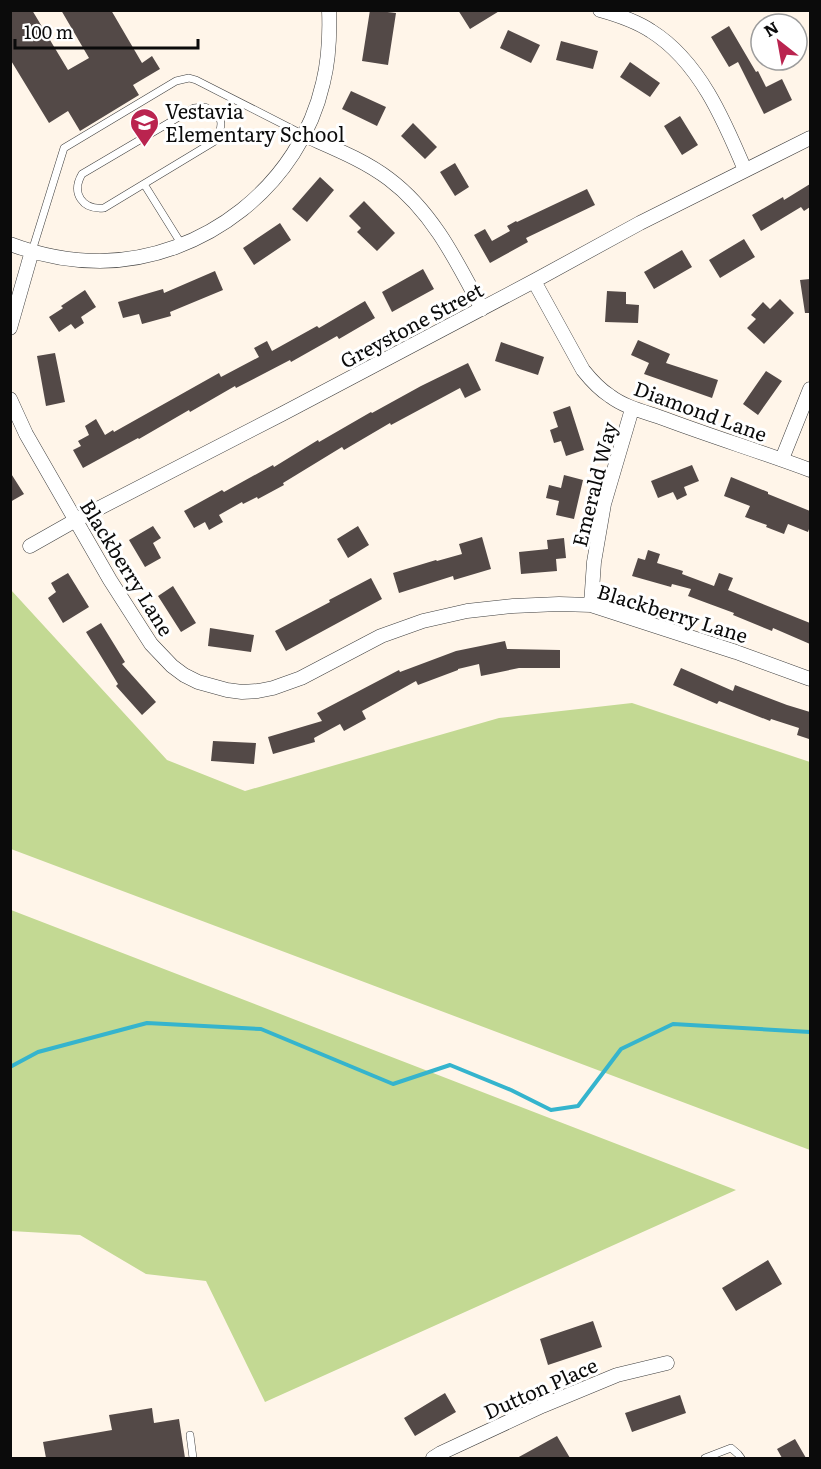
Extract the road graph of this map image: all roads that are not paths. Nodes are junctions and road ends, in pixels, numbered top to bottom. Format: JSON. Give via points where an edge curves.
{"nodes":[{"id":1,"x":329,"y":10,"type":"edge"},
{"id":2,"x":604,"y":11,"type":"edge"},
{"id":3,"x":304,"y":135,"type":"junction"},
{"id":4,"x":810,"y":138,"type":"edge"},
{"id":5,"x":745,"y":170,"type":"junction"},
{"id":6,"x":144,"y":184,"type":"junction"},
{"id":7,"x":10,"y":244,"type":"edge"},
{"id":8,"x":182,"y":245,"type":"junction"},
{"id":9,"x":32,"y":251,"type":"junction"},
{"id":10,"x":534,"y":281,"type":"junction"},
{"id":11,"x":482,"y":309,"type":"junction"},
{"id":12,"x":10,"y":328,"type":"edge"},
{"id":13,"x":810,"y":389,"type":"edge"},
{"id":14,"x":10,"y":399,"type":"edge"},
{"id":15,"x":632,"y":409,"type":"junction"},
{"id":16,"x":782,"y":459,"type":"junction"},
{"id":17,"x":810,"y":470,"type":"edge"},
{"id":18,"x":76,"y":520,"type":"junction"},
{"id":19,"x":30,"y":546,"type":"dead end"},
{"id":20,"x":591,"y":605,"type":"junction"},
{"id":21,"x":810,"y":679,"type":"edge"},
{"id":22,"x":667,"y":1363,"type":"dead end"},
{"id":23,"x":190,"y":1435,"type":"dead end"},
{"id":24,"x":193,"y":1458,"type":"edge"},
{"id":25,"x":433,"y":1458,"type":"edge"},
{"id":26,"x":705,"y":1458,"type":"edge"},
{"id":27,"x":741,"y":1458,"type":"edge"}],
"edges":[{"from":1,"to":3,"type":"street","via":[[323,85]]},
{"from":2,"to":5,"type":"street","via":[[650,30],[684,60],[717,109]]},
{"from":3,"to":8,"type":"street","via":[[280,173],[248,206],[210,232]]},
{"from":3,"to":9,"type":"lane","via":[[196,80],[176,81],[64,148]]},
{"from":3,"to":11,"type":"street","via":[[364,163],[412,199],[456,259]]},
{"from":4,"to":5,"type":"street","name":"Greystone Street"},
{"from":5,"to":10,"type":"street","name":"Greystone Street"},
{"from":6,"to":6,"type":"lane","via":[[216,141],[222,122],[217,113],[205,107],[194,108],[82,174],[78,182],[79,195],[94,209],[104,208]]},
{"from":6,"to":8,"type":"lane"},
{"from":7,"to":9,"type":"street"},
{"from":8,"to":9,"type":"street","via":[[146,256],[100,261]]},
{"from":9,"to":12,"type":"street"},
{"from":10,"to":11,"type":"street","name":"Greystone Street"},
{"from":10,"to":15,"type":"street","name":"Diamond Lane","via":[[592,382]]},
{"from":11,"to":18,"type":"street","name":"Greystone Street"},
{"from":13,"to":16,"type":"street"},
{"from":14,"to":18,"type":"street","name":"Blackberry Lane"},
{"from":15,"to":16,"type":"street","name":"Diamond Lane"},
{"from":15,"to":20,"type":"street","name":"Emerald Way","via":[[604,504]]},
{"from":16,"to":17,"type":"street","name":"Diamond Lane"},
{"from":18,"to":19,"type":"street","name":"Greystone Street"},
{"from":18,"to":20,"type":"street","name":"Blackberry Lane","via":[[160,655],[184,675],[227,690],[258,691],[302,678],[381,636],[423,621],[513,606]]},
{"from":20,"to":21,"type":"street","name":"Blackberry Lane"},
{"from":22,"to":25,"type":"street","name":"Dutton Place","via":[[617,1375]]},
{"from":23,"to":24,"type":"lane"},
{"from":26,"to":27,"type":"lane","via":[[731,1448]]}]}
